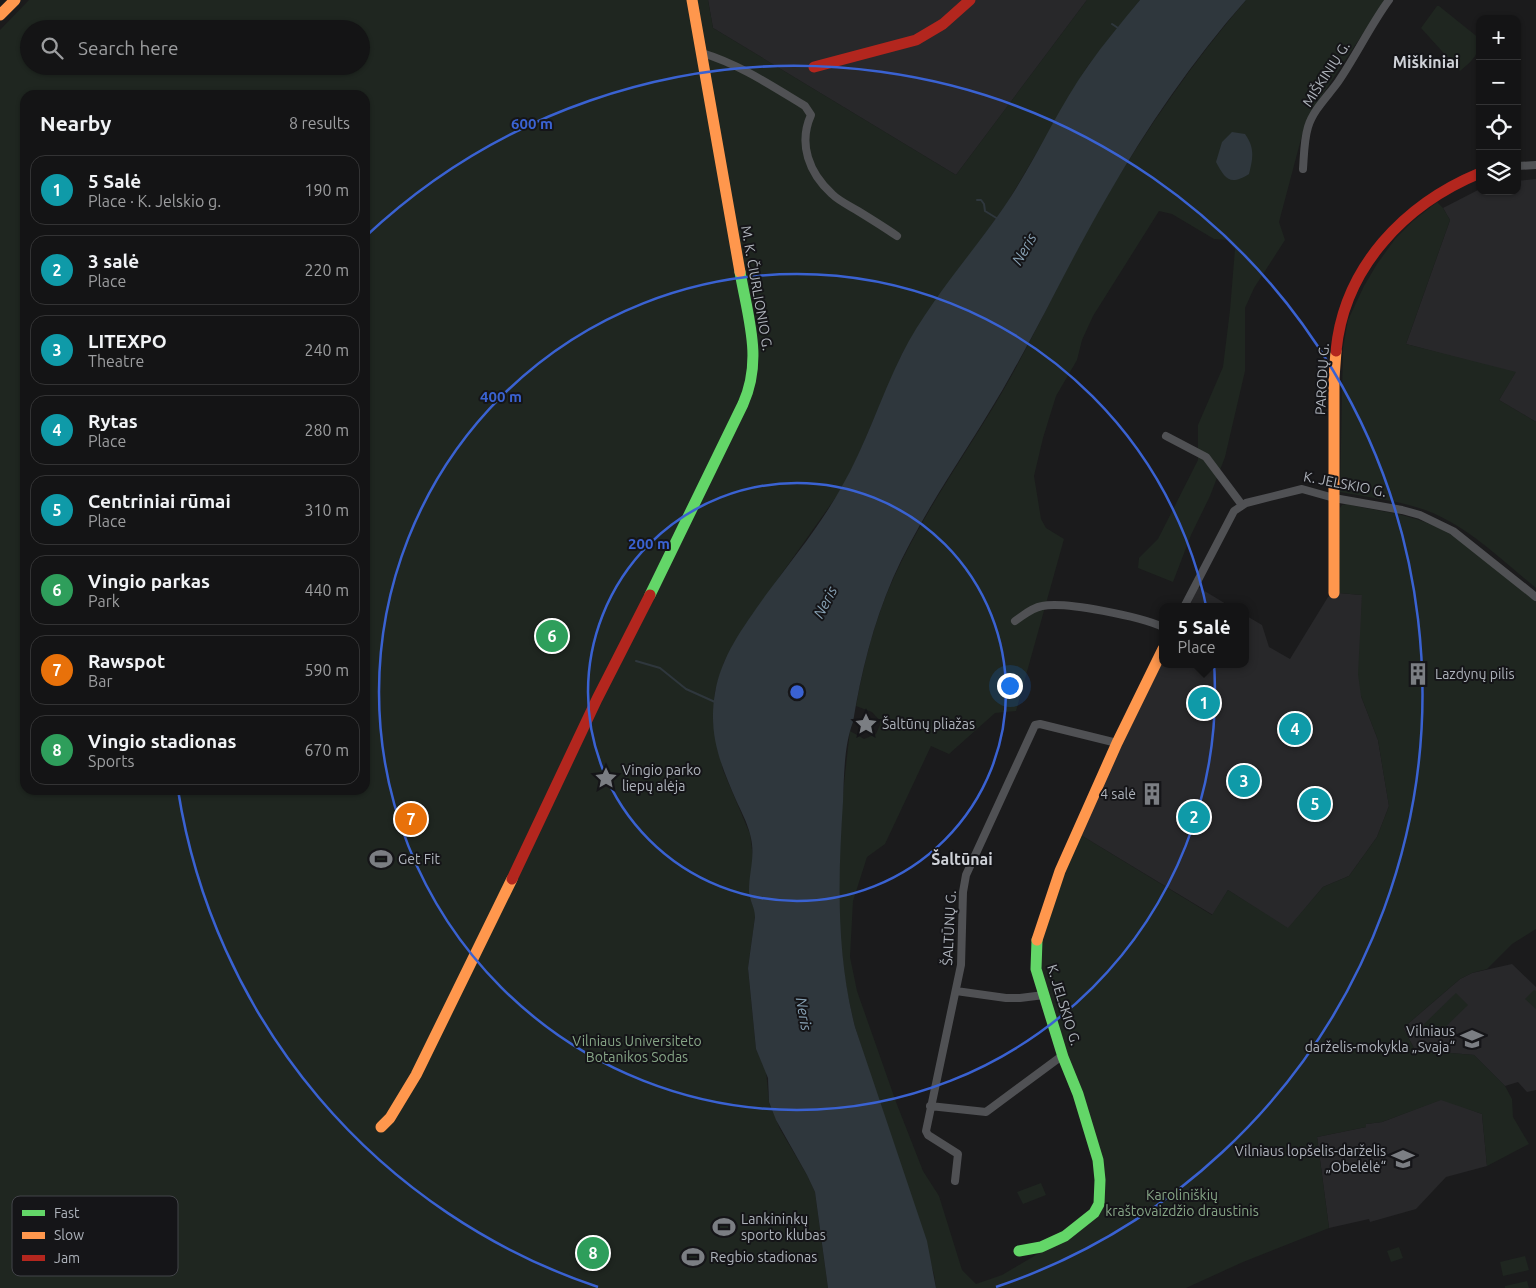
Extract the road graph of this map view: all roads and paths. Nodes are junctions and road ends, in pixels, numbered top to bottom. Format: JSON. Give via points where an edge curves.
{"nodes":[{"id":1,"x":15,"y":0,"type":"edge"},
{"id":2,"x":692,"y":0,"type":"edge"},
{"id":3,"x":970,"y":0,"type":"edge"},
{"id":4,"x":1389,"y":0,"type":"edge"},
{"id":5,"x":0,"y":16,"type":"edge"},
{"id":6,"x":702,"y":53,"type":"junction"},
{"id":7,"x":814,"y":67,"type":"dead end"},
{"id":8,"x":1536,"y":165,"type":"edge"},
{"id":9,"x":1521,"y":166,"type":"edge"},
{"id":10,"x":1303,"y":169,"type":"dead end"},
{"id":11,"x":1476,"y":174,"type":"edge"},
{"id":12,"x":897,"y":236,"type":"dead end"},
{"id":13,"x":1166,"y":436,"type":"dead end"},
{"id":14,"x":1334,"y":498,"type":"junction"},
{"id":15,"x":1242,"y":505,"type":"junction"},
{"id":16,"x":1334,"y":592,"type":"dead end"},
{"id":17,"x":1536,"y":597,"type":"edge"},
{"id":18,"x":1186,"y":603,"type":"edge"},
{"id":19,"x":1015,"y":621,"type":"dead end"},
{"id":20,"x":1159,"y":626,"type":"edge"},
{"id":21,"x":1159,"y":657,"type":"edge"},
{"id":22,"x":1117,"y":743,"type":"junction"},
{"id":23,"x":956,"y":991,"type":"junction"},
{"id":24,"x":1044,"y":995,"type":"junction"},
{"id":25,"x":1063,"y":1057,"type":"junction"},
{"id":26,"x":930,"y":1106,"type":"junction"},
{"id":27,"x":381,"y":1127,"type":"dead end"},
{"id":28,"x":955,"y":1181,"type":"dead end"},
{"id":29,"x":1019,"y":1251,"type":"dead end"}],
"edges":[{"from":1,"to":5,"type":"main road"},
{"from":2,"to":6,"type":"main road","name":"M. K. ČIURLIONIO G."},
{"from":3,"to":7,"type":"main road","via":[[943,24],[916,40]]},
{"from":4,"to":10,"type":"street","name":"MIŠKINIŲ G.","via":[[1308,125]]},
{"from":6,"to":12,"type":"street","via":[[748,72],[805,106],[812,115],[807,124],[806,154],[824,185],[834,196]]},
{"from":6,"to":27,"type":"main road","name":"M. K. ČIURLIONIO G.","via":[[753,348],[753,379],[497,912],[416,1074],[390,1118]]},
{"from":8,"to":9,"type":"street"},
{"from":11,"to":14,"type":"main road","name":"PARODŲ G.","via":[[1442,191],[1407,217],[1383,242],[1363,273],[1343,315],[1335,359]]},
{"from":13,"to":15,"type":"street","via":[[1206,457]]},
{"from":14,"to":15,"type":"street","name":"K. JELSKIO G.","via":[[1302,489]]},
{"from":14,"to":16,"type":"main road","name":"PARODŲ G."},
{"from":14,"to":17,"type":"street","name":"K. JELSKIO G.","via":[[1402,510],[1437,523],[1470,543]]},
{"from":15,"to":18,"type":"street","via":[[1231,516]]},
{"from":19,"to":20,"type":"street","via":[[1032,608],[1062,605]]},
{"from":21,"to":22,"type":"main road","name":"K. JELSKIO G."},
{"from":22,"to":23,"type":"street","name":"ŠALTŪNŲ G.","via":[[1035,725],[966,875],[961,965]]},
{"from":22,"to":24,"type":"main road","name":"K. JELSKIO G.","via":[[1060,871],[1036,944],[1036,969]]},
{"from":23,"to":24,"type":"street","via":[[1006,998]]},
{"from":23,"to":26,"type":"street","name":"ŠALTŪNŲ G."},
{"from":24,"to":25,"type":"main road","name":"K. JELSKIO G."},
{"from":25,"to":26,"type":"street","via":[[986,1112]]},
{"from":25,"to":29,"type":"main road","name":"K. JELSKIO G.","via":[[1098,1160],[1100,1198],[1094,1213],[1065,1236],[1041,1247]]},
{"from":26,"to":28,"type":"street","name":"ŠALTŪNŲ G.","via":[[926,1133],[958,1154]]}]}
